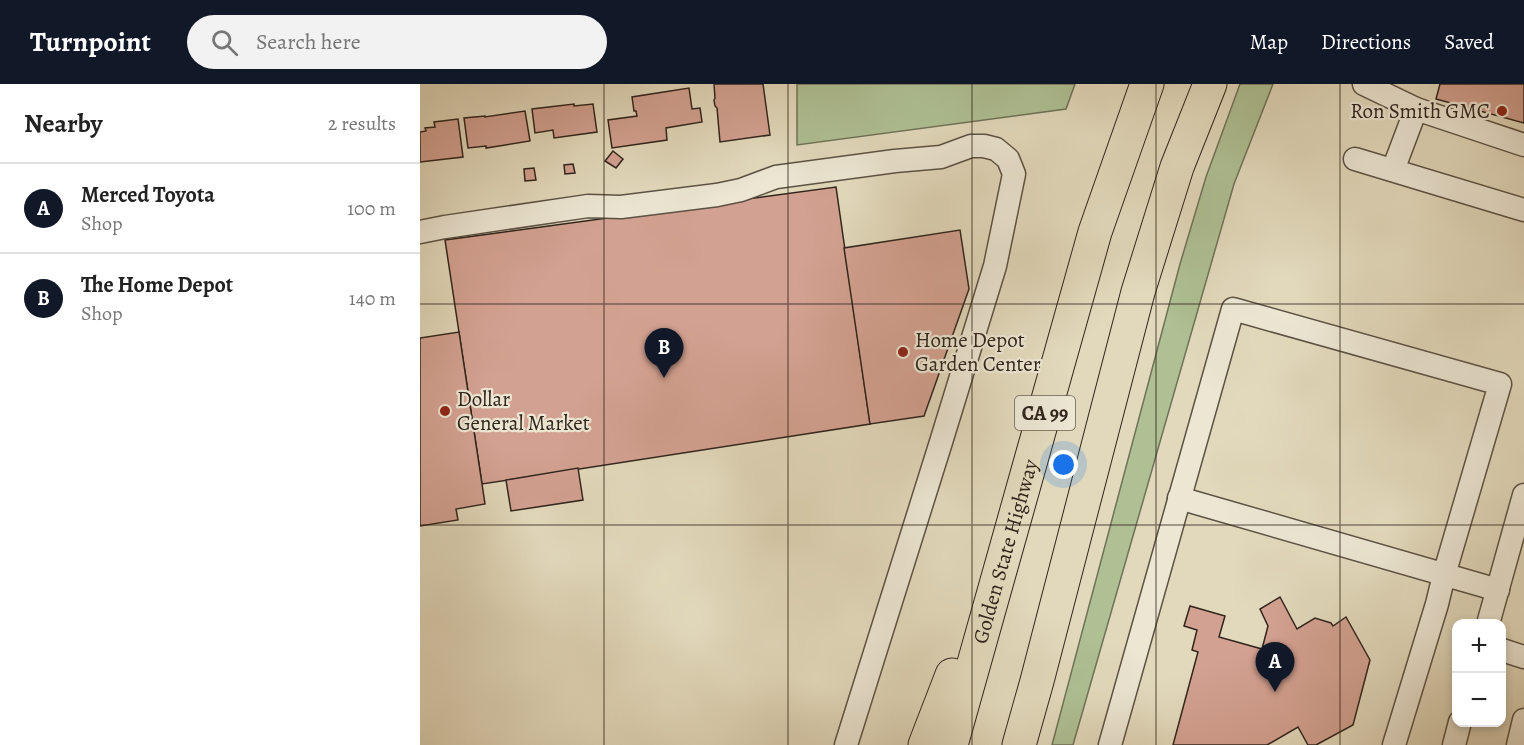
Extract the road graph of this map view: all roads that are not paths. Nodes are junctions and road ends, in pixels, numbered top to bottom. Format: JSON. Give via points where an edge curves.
{"nodes":[{"id":1,"x":1147,"y":84,"type":"edge"},
{"id":2,"x":1210,"y":84,"type":"edge"},
{"id":3,"x":1364,"y":84,"type":"edge"},
{"id":4,"x":1416,"y":110,"type":"junction"},
{"id":5,"x":1524,"y":145,"type":"edge"},
{"id":6,"x":1355,"y":159,"type":"dead end"},
{"id":7,"x":1393,"y":170,"type":"junction"},
{"id":8,"x":1524,"y":210,"type":"edge"},
{"id":9,"x":420,"y":232,"type":"edge"},
{"id":10,"x":1524,"y":495,"type":"edge"},
{"id":11,"x":1179,"y":498,"type":"junction"},
{"id":12,"x":1018,"y":509,"type":"junction"},
{"id":13,"x":1444,"y":575,"type":"junction"},
{"id":14,"x":1498,"y":590,"type":"junction"},
{"id":15,"x":1489,"y":619,"type":"edge"},
{"id":16,"x":1506,"y":651,"type":"edge"},
{"id":17,"x":1524,"y":657,"type":"edge"},
{"id":18,"x":1524,"y":720,"type":"edge"},
{"id":19,"x":1459,"y":727,"type":"edge"},
{"id":20,"x":846,"y":745,"type":"edge"},
{"id":21,"x":925,"y":745,"type":"edge"},
{"id":22,"x":951,"y":745,"type":"edge"},
{"id":23,"x":1021,"y":745,"type":"edge"},
{"id":24,"x":1110,"y":745,"type":"edge"},
{"id":25,"x":1394,"y":745,"type":"edge"},
{"id":26,"x":1454,"y":745,"type":"edge"},
{"id":27,"x":1518,"y":745,"type":"edge"}],
"edges":[{"from":1,"to":12,"type":"highway","name":"Golden State Highway","number":"CA 99","via":[[1095,232]]},
{"from":2,"to":23,"type":"highway","number":"CA 99","via":[[1177,167],[1138,292]]},
{"from":3,"to":4,"type":"street"},
{"from":4,"to":5,"type":"street"},
{"from":4,"to":7,"type":"street"},
{"from":6,"to":7,"type":"street"},
{"from":7,"to":8,"type":"street"},
{"from":9,"to":20,"type":"street","via":[[588,206],[621,207],[717,195],[776,177],[895,160],[941,158],[971,146],[996,150],[1008,159],[1014,174],[995,266]]},
{"from":10,"to":14,"type":"street"},
{"from":11,"to":13,"type":"street"},
{"from":11,"to":13,"type":"street","via":[[1233,309],[1500,384]]},
{"from":11,"to":24,"type":"street"},
{"from":12,"to":21,"type":"highway"},
{"from":12,"to":22,"type":"highway","name":"Golden State Highway","number":"CA 99"},
{"from":13,"to":14,"type":"street"},
{"from":13,"to":25,"type":"street"},
{"from":14,"to":15,"type":"street"},
{"from":16,"to":17,"type":"street"},
{"from":18,"to":27,"type":"street"},
{"from":19,"to":26,"type":"street"}]}
